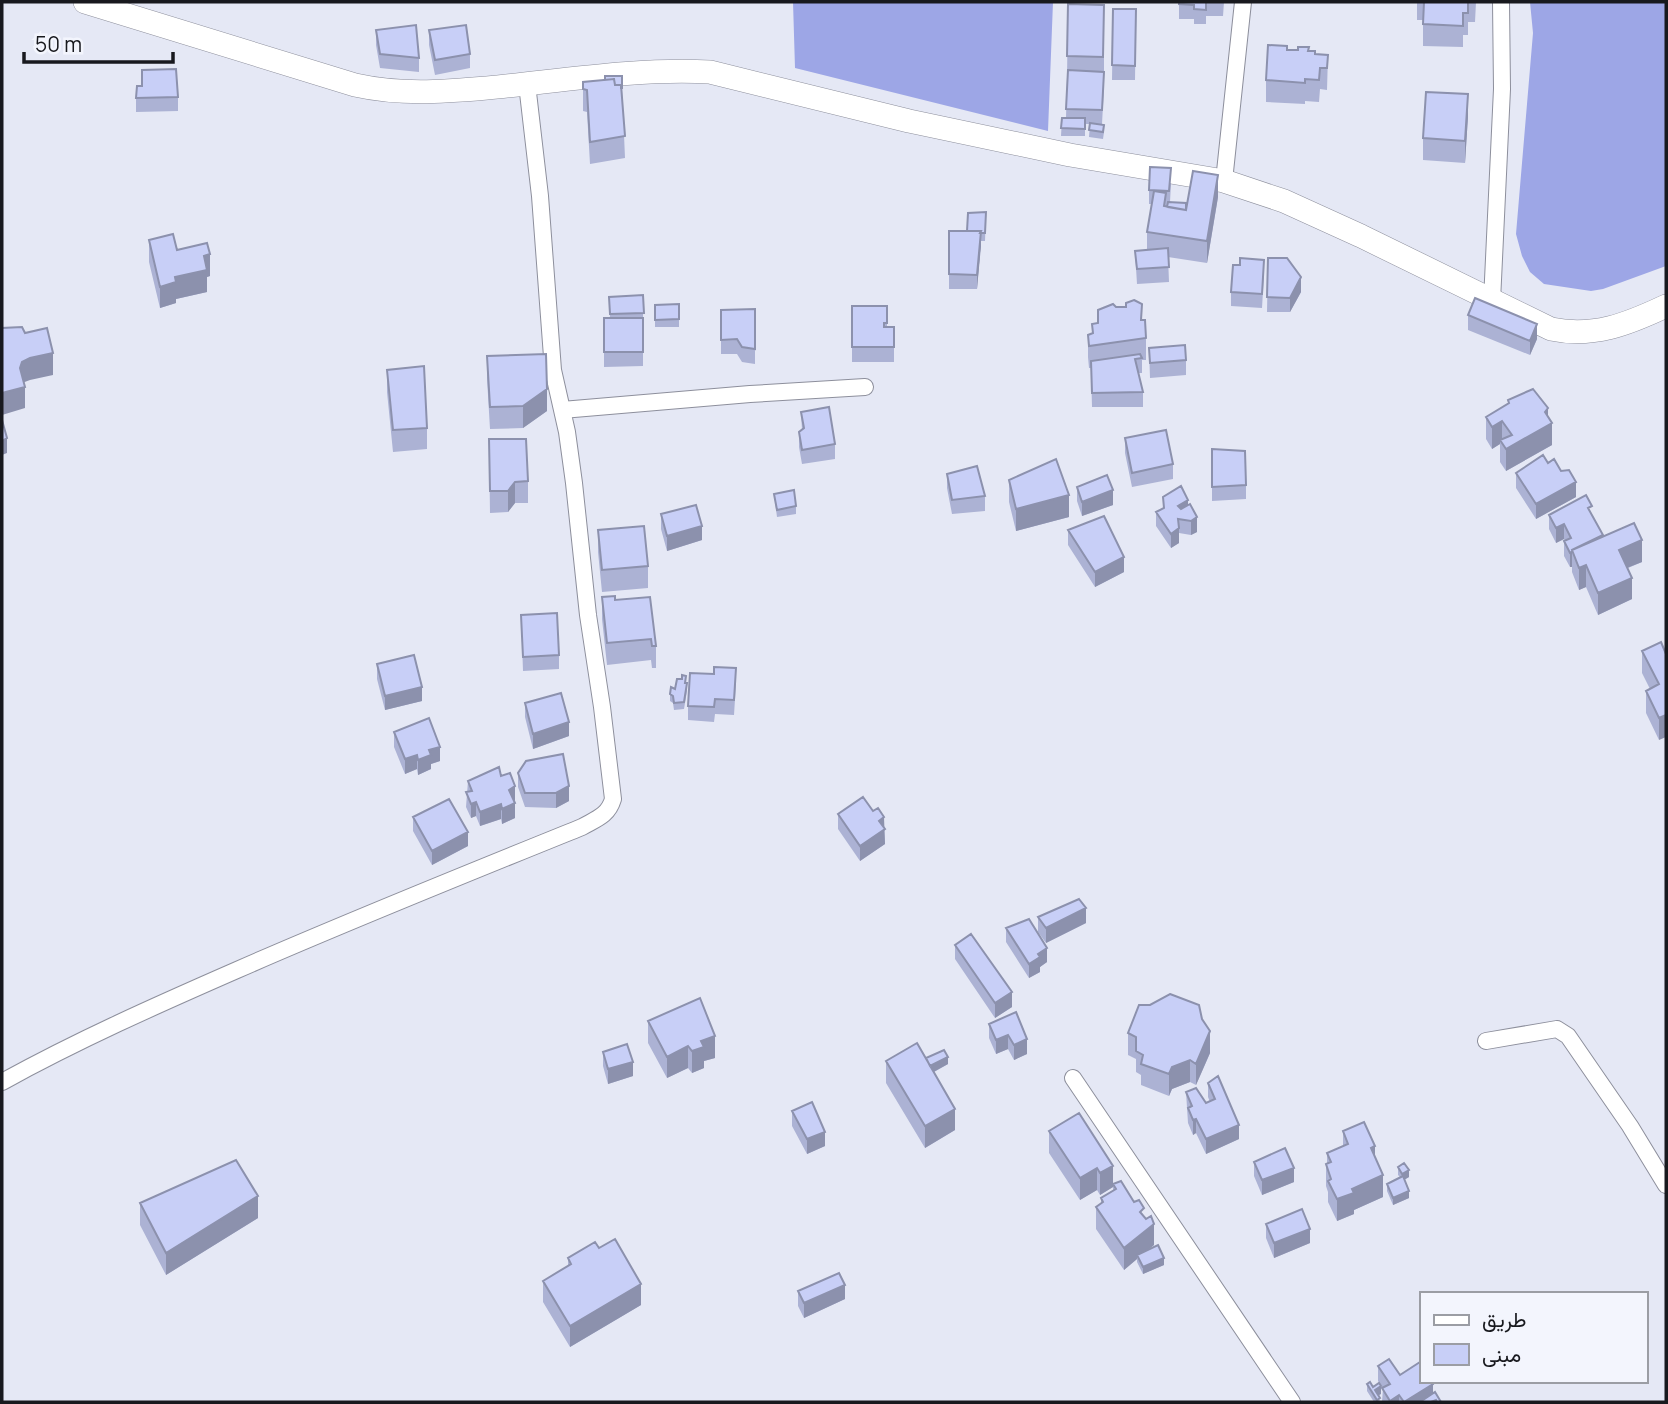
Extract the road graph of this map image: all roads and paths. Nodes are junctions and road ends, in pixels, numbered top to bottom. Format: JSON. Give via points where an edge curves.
{"nodes":[{"id":1,"x":86,"y":2,"type":"edge"},
{"id":2,"x":1243,"y":2,"type":"edge"},
{"id":3,"x":1501,"y":2,"type":"edge"},
{"id":4,"x":527,"y":84,"type":"junction"},
{"id":5,"x":1224,"y":181,"type":"junction"},
{"id":6,"x":1492,"y":302,"type":"junction"},
{"id":7,"x":1666,"y":306,"type":"edge"},
{"id":8,"x":865,"y":387,"type":"dead end"},
{"id":9,"x":562,"y":410,"type":"junction"},
{"id":10,"x":1486,"y":1041,"type":"dead end"},
{"id":11,"x":1073,"y":1078,"type":"dead end"},
{"id":12,"x":2,"y":1082,"type":"edge"},
{"id":13,"x":1666,"y":1185,"type":"edge"},
{"id":14,"x":1292,"y":1402,"type":"edge"}],
"edges":[{"from":1,"to":4,"type":"main road","via":[[384,91],[429,93]]},
{"from":2,"to":5,"type":"street"},
{"from":3,"to":6,"type":"street","via":[[1502,89]]},
{"from":4,"to":5,"type":"main road","via":[[710,72],[922,124]]},
{"from":4,"to":9,"type":"street","via":[[553,370]]},
{"from":5,"to":6,"type":"main road","via":[[1295,206]]},
{"from":6,"to":7,"type":"main road","via":[[1551,329],[1581,333],[1619,327]]},
{"from":8,"to":9,"type":"street"},
{"from":9,"to":12,"type":"street","via":[[613,799],[606,814],[183,993],[65,1047]]},
{"from":10,"to":13,"type":"street","via":[[1557,1029],[1568,1036]]},
{"from":11,"to":14,"type":"street"}]}
